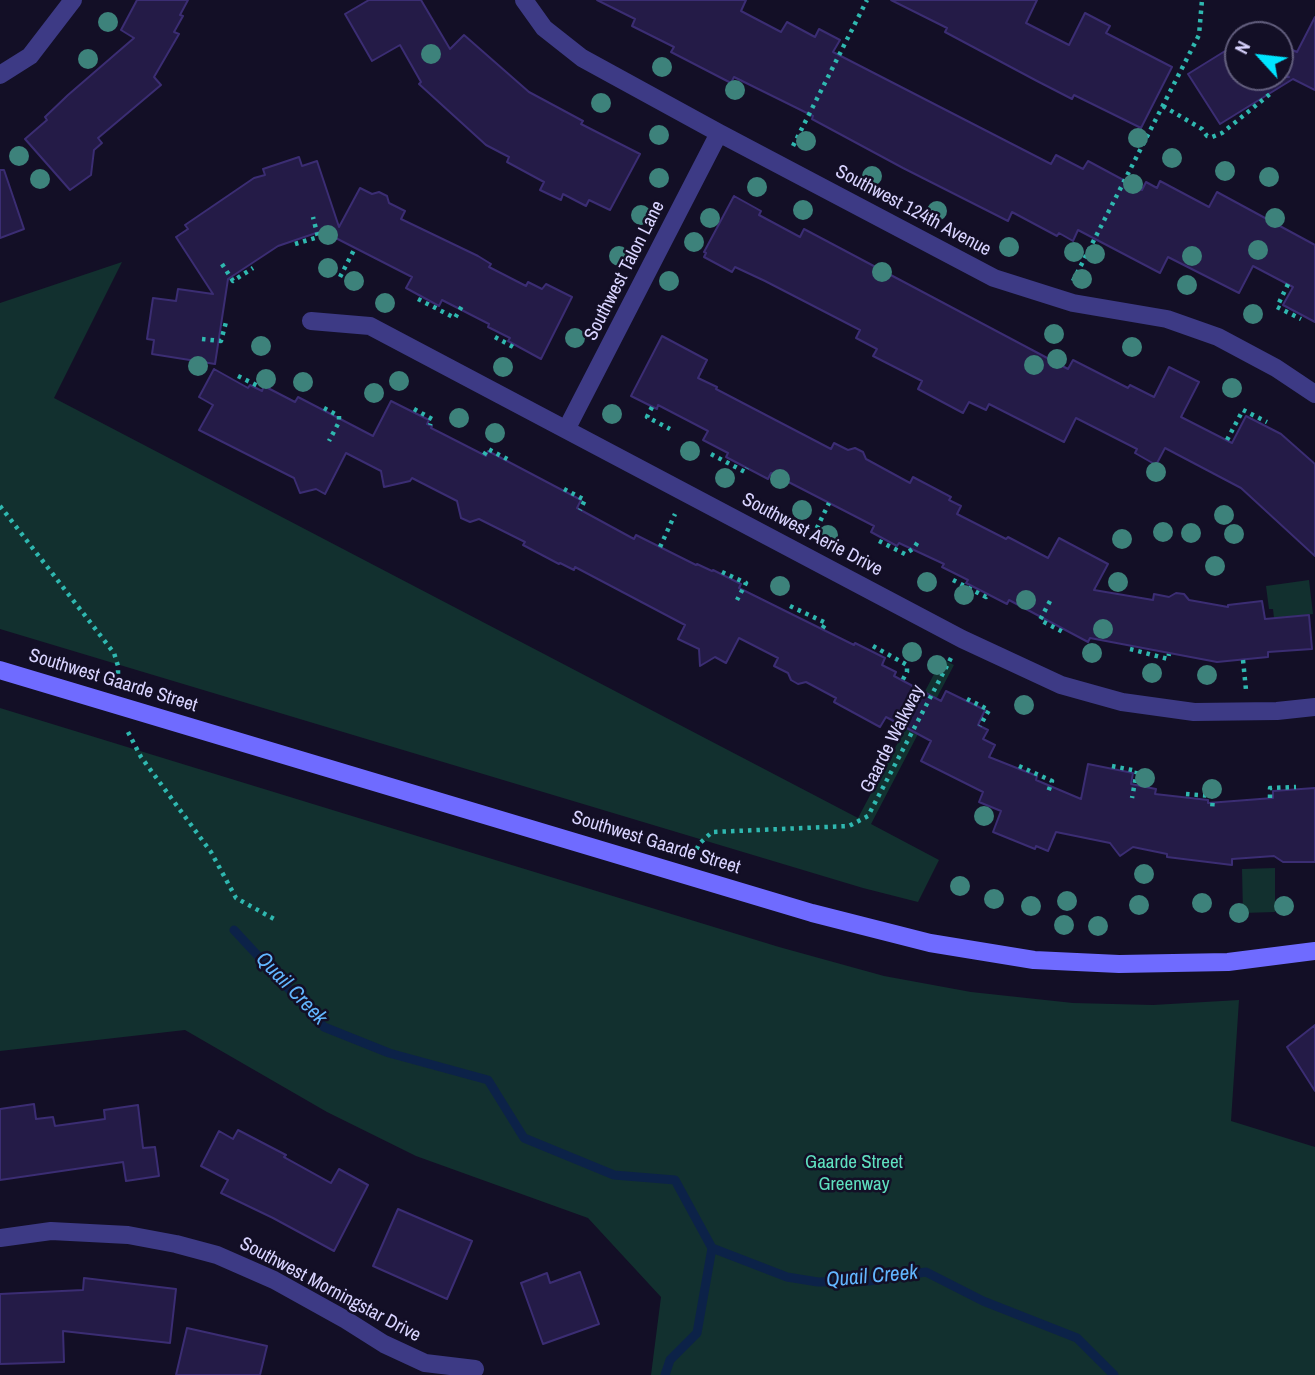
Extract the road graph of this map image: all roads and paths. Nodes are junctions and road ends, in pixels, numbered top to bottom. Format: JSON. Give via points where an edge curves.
{"nodes":[{"id":1,"x":73,"y":0,"type":"edge"},
{"id":2,"x":524,"y":0,"type":"edge"},
{"id":3,"x":867,"y":0,"type":"edge"},
{"id":4,"x":1202,"y":0,"type":"edge"},
{"id":5,"x":0,"y":75,"type":"edge"},
{"id":6,"x":1270,"y":94,"type":"dead end"},
{"id":7,"x":1163,"y":106,"type":"junction"},
{"id":8,"x":719,"y":133,"type":"junction"},
{"id":9,"x":782,"y":165,"type":"junction"},
{"id":10,"x":313,"y":217,"type":"dead end"},
{"id":11,"x":295,"y":244,"type":"dead end"},
{"id":12,"x":355,"y":247,"type":"dead end"},
{"id":13,"x":222,"y":264,"type":"dead end"},
{"id":14,"x":253,"y":268,"type":"dead end"},
{"id":15,"x":340,"y":277,"type":"dead end"},
{"id":16,"x":1288,"y":284,"type":"dead end"},
{"id":17,"x":418,"y":299,"type":"dead end"},
{"id":18,"x":1063,"y":300,"type":"junction"},
{"id":19,"x":463,"y":304,"type":"dead end"},
{"id":20,"x":1301,"y":319,"type":"dead end"},
{"id":21,"x":311,"y":321,"type":"dead end"},
{"id":22,"x":226,"y":323,"type":"dead end"},
{"id":23,"x":495,"y":337,"type":"dead end"},
{"id":24,"x":202,"y":339,"type":"dead end"},
{"id":25,"x":516,"y":346,"type":"dead end"},
{"id":26,"x":238,"y":376,"type":"dead end"},
{"id":27,"x":256,"y":388,"type":"dead end"},
{"id":28,"x":1315,"y":394,"type":"edge"},
{"id":29,"x":652,"y":407,"type":"dead end"},
{"id":30,"x":324,"y":408,"type":"dead end"},
{"id":31,"x":414,"y":409,"type":"dead end"},
{"id":32,"x":1267,"y":422,"type":"dead end"},
{"id":33,"x":430,"y":425,"type":"dead end"},
{"id":34,"x":567,"y":428,"type":"junction"},
{"id":35,"x":670,"y":429,"type":"dead end"},
{"id":36,"x":1227,"y":440,"type":"dead end"},
{"id":37,"x":329,"y":441,"type":"dead end"},
{"id":38,"x":711,"y":454,"type":"dead end"},
{"id":39,"x":484,"y":455,"type":"dead end"},
{"id":40,"x":511,"y":461,"type":"dead end"},
{"id":41,"x":747,"y":468,"type":"dead end"},
{"id":42,"x":564,"y":489,"type":"dead end"},
{"id":43,"x":830,"y":503,"type":"dead end"},
{"id":44,"x":0,"y":506,"type":"edge"},
{"id":45,"x":580,"y":510,"type":"dead end"},
{"id":46,"x":675,"y":514,"type":"dead end"},
{"id":47,"x":813,"y":536,"type":"dead end"},
{"id":48,"x":919,"y":540,"type":"dead end"},
{"id":49,"x":879,"y":541,"type":"dead end"},
{"id":50,"x":660,"y":547,"type":"dead end"},
{"id":51,"x":722,"y":572,"type":"dead end"},
{"id":52,"x":953,"y":580,"type":"dead end"},
{"id":53,"x":988,"y":594,"type":"dead end"},
{"id":54,"x":737,"y":600,"type":"dead end"},
{"id":55,"x":1050,"y":601,"type":"dead end"},
{"id":56,"x":790,"y":606,"type":"dead end"},
{"id":57,"x":822,"y":629,"type":"dead end"},
{"id":58,"x":1065,"y":633,"type":"dead end"},
{"id":59,"x":961,"y":639,"type":"junction"},
{"id":60,"x":873,"y":646,"type":"dead end"},
{"id":61,"x":1130,"y":649,"type":"dead end"},
{"id":62,"x":1169,"y":654,"type":"dead end"},
{"id":63,"x":1243,"y":660,"type":"dead end"},
{"id":64,"x":0,"y":670,"type":"edge"},
{"id":65,"x":902,"y":681,"type":"dead end"},
{"id":66,"x":1246,"y":690,"type":"dead end"},
{"id":67,"x":967,"y":699,"type":"dead end"},
{"id":68,"x":113,"y":703,"type":"junction"},
{"id":69,"x":1315,"y":706,"type":"edge"},
{"id":70,"x":980,"y":726,"type":"dead end"},
{"id":71,"x":1019,"y":766,"type":"dead end"},
{"id":72,"x":1112,"y":766,"type":"dead end"},
{"id":73,"x":1296,"y":787,"type":"dead end"},
{"id":74,"x":1186,"y":794,"type":"dead end"},
{"id":75,"x":1047,"y":795,"type":"dead end"},
{"id":76,"x":1132,"y":798,"type":"dead end"},
{"id":77,"x":1270,"y":798,"type":"dead end"},
{"id":78,"x":1212,"y":811,"type":"dead end"},
{"id":79,"x":687,"y":874,"type":"junction"},
{"id":80,"x":274,"y":919,"type":"dead end"},
{"id":81,"x":1315,"y":951,"type":"edge"},
{"id":82,"x":0,"y":1238,"type":"edge"},
{"id":83,"x":475,"y":1370,"type":"dead end"}],
"edges":[{"from":1,"to":5,"type":"street","via":[[30,56]]},
{"from":2,"to":8,"type":"street","name":"Southwest 124th Avenue","via":[[544,28],[582,58]]},
{"from":3,"to":9,"type":"path"},
{"from":4,"to":7,"type":"path","via":[[1199,35]]},
{"from":6,"to":7,"type":"path","via":[[1212,137]]},
{"from":7,"to":18,"type":"path"},
{"from":8,"to":9,"type":"street","name":"Southwest 124th Avenue"},
{"from":8,"to":34,"type":"street","name":"Southwest Talon Lane"},
{"from":9,"to":18,"type":"street","name":"Southwest 124th Avenue","via":[[994,278]]},
{"from":10,"to":11,"type":"path","via":[[318,237]]},
{"from":12,"to":15,"type":"path"},
{"from":13,"to":14,"type":"path","via":[[233,281]]},
{"from":16,"to":20,"type":"path","via":[[1277,307]]},
{"from":17,"to":19,"type":"path","via":[[455,318]]},
{"from":18,"to":28,"type":"street","name":"Southwest 124th Avenue","via":[[1167,319],[1218,337]]},
{"from":21,"to":34,"type":"street","name":"Southwest Aerie Drive","via":[[370,326]]},
{"from":22,"to":24,"type":"path","via":[[221,341]]},
{"from":23,"to":25,"type":"path"},
{"from":26,"to":27,"type":"path"},
{"from":29,"to":35,"type":"path","via":[[647,417]]},
{"from":30,"to":37,"type":"path","via":[[339,416],[340,422]]},
{"from":31,"to":33,"type":"path","via":[[432,419]]},
{"from":32,"to":36,"type":"path","via":[[1243,410]]},
{"from":34,"to":59,"type":"street","name":"Southwest Aerie Drive"},
{"from":38,"to":41,"type":"path","via":[[745,472]]},
{"from":39,"to":40,"type":"path","via":[[488,449]]},
{"from":42,"to":45,"type":"path","via":[[585,500]]},
{"from":43,"to":47,"type":"path"},
{"from":44,"to":68,"type":"path","via":[[114,653],[119,676]]},
{"from":46,"to":50,"type":"path"},
{"from":48,"to":49,"type":"path","via":[[905,554]]},
{"from":51,"to":54,"type":"path","via":[[746,583]]},
{"from":52,"to":53,"type":"path","via":[[986,597]]},
{"from":55,"to":58,"type":"path","via":[[1040,620]]},
{"from":56,"to":57,"type":"path","via":[[825,623]]},
{"from":59,"to":69,"type":"street","name":"Southwest Aerie Drive","via":[[1061,685],[1122,702],[1194,712]]},
{"from":59,"to":79,"type":"path","name":"Gaarde Walkway","via":[[869,816],[849,826],[712,832],[699,844]]},
{"from":60,"to":65,"type":"path","via":[[907,665]]},
{"from":61,"to":62,"type":"path","via":[[1168,659]]},
{"from":63,"to":66,"type":"path"},
{"from":64,"to":68,"type":"main road","name":"Southwest Gaarde Street"},
{"from":67,"to":70,"type":"path","via":[[989,710]]},
{"from":68,"to":79,"type":"main road","name":"Southwest Gaarde Street"},
{"from":68,"to":80,"type":"path","via":[[141,757],[211,852],[236,898]]},
{"from":71,"to":75,"type":"path","via":[[1052,781]]},
{"from":72,"to":76,"type":"path","via":[[1137,771]]},
{"from":73,"to":77,"type":"path","via":[[1270,788]]},
{"from":74,"to":78,"type":"path","via":[[1213,796]]},
{"from":79,"to":81,"type":"main road","name":"Southwest Gaarde Street","via":[[930,943],[1034,960],[1169,964]]},
{"from":82,"to":83,"type":"street","name":"Southwest Morningstar Drive","via":[[51,1231],[128,1235],[197,1249],[274,1280],[425,1363]]}]}
